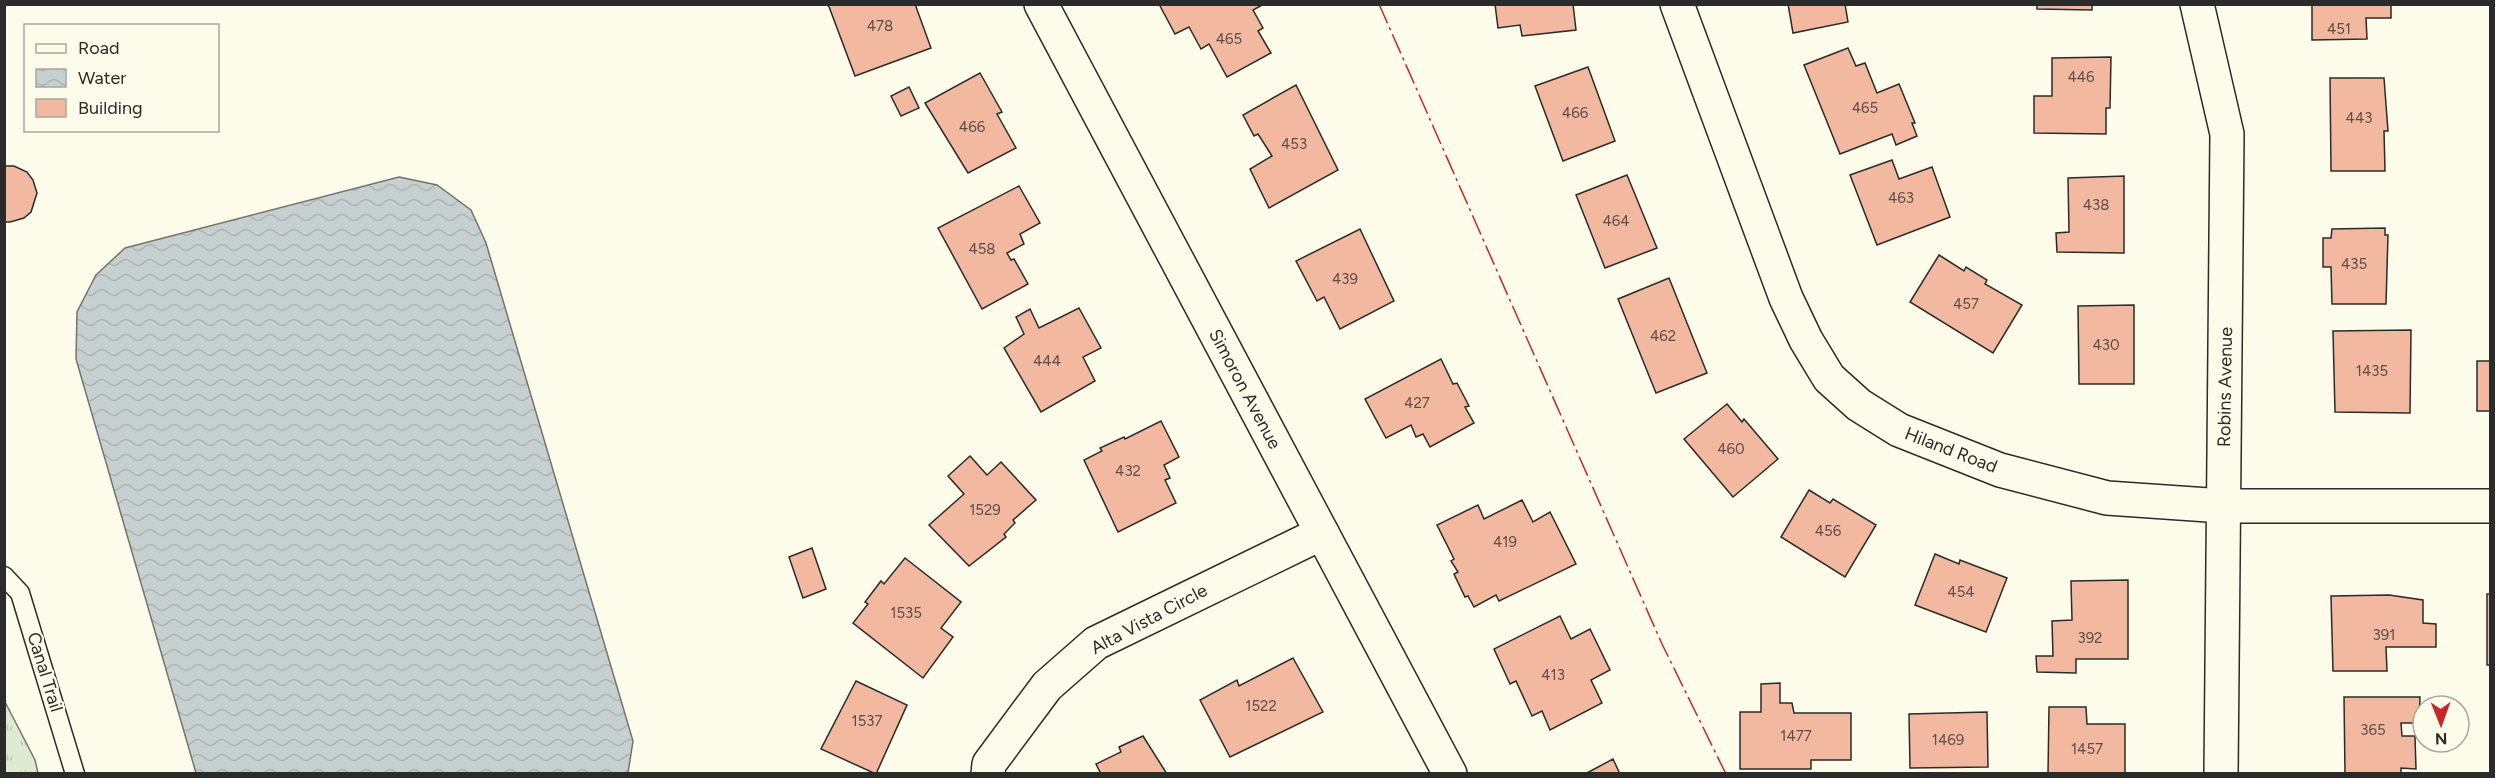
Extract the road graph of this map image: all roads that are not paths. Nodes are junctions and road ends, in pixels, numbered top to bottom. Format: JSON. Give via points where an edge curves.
{"nodes":[{"id":1,"x":1041,"y":4,"type":"edge"},
{"id":2,"x":1677,"y":4,"type":"edge"},
{"id":3,"x":2197,"y":4,"type":"edge"},
{"id":4,"x":2223,"y":506,"type":"junction"},
{"id":5,"x":2490,"y":506,"type":"edge"},
{"id":6,"x":1322,"y":533,"type":"junction"},
{"id":7,"x":4,"y":576,"type":"edge"},
{"id":8,"x":75,"y":774,"type":"edge"},
{"id":9,"x":988,"y":774,"type":"edge"},
{"id":10,"x":1449,"y":774,"type":"edge"},
{"id":11,"x":2221,"y":774,"type":"edge"}],
"edges":[{"from":1,"to":6,"type":"street","name":"Simoron Avenue"},
{"from":2,"to":4,"type":"street","name":"Hiland Road","via":[[1786,298],[1829,378],[1859,405],[1899,430],[2000,470],[2107,498]]},
{"from":3,"to":4,"type":"street","name":"Robins Avenue","via":[[2227,134]]},
{"from":4,"to":5,"type":"street","name":"Hiland Road"},
{"from":4,"to":11,"type":"street","name":"Robins Avenue"},
{"from":6,"to":9,"type":"street","name":"Alta Vista Circle","via":[[1096,643],[1047,686],[989,764]]},
{"from":6,"to":10,"type":"street","name":"Simoron Avenue"},
{"from":7,"to":8,"type":"lane","name":"Canal Trail","via":[[21,593]]}]}
